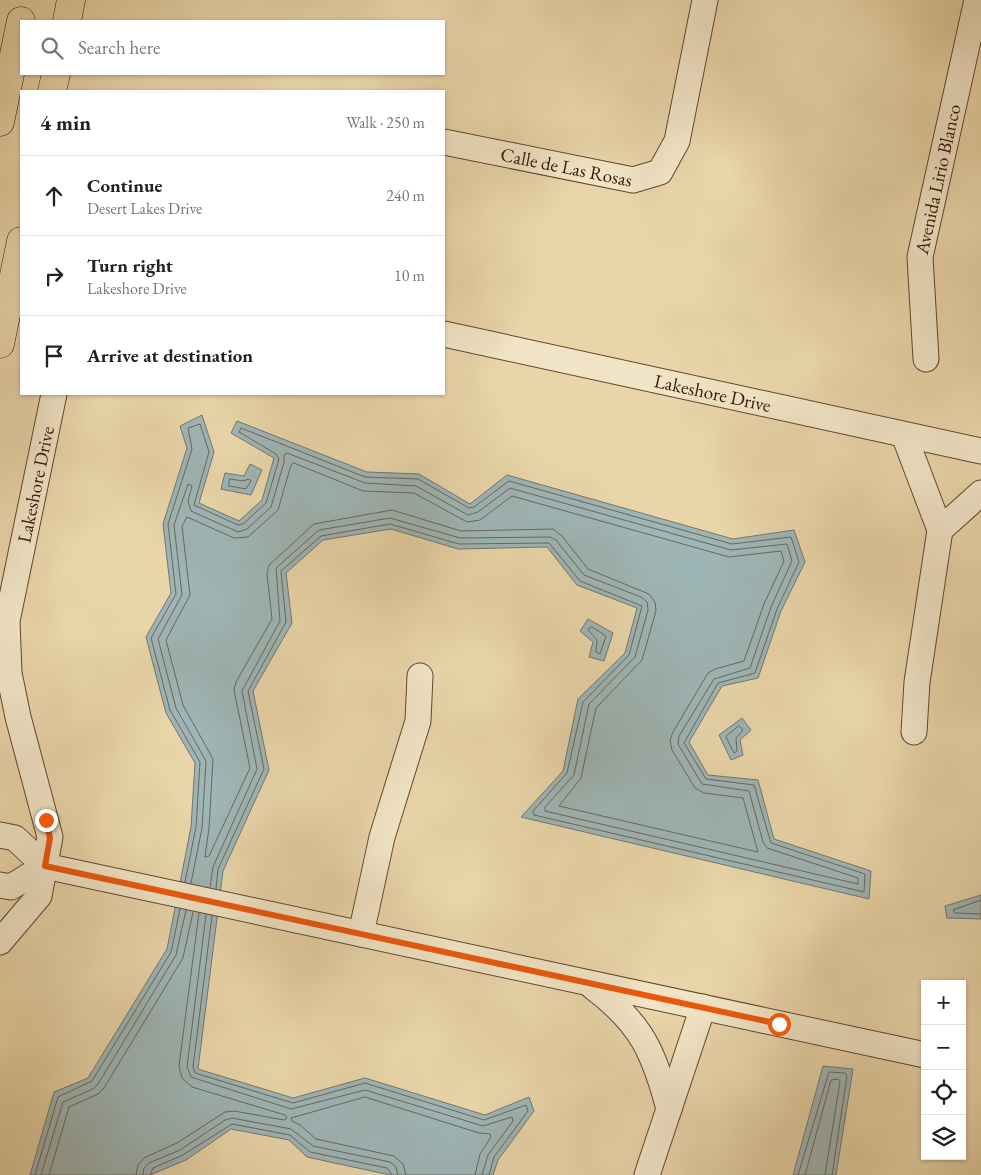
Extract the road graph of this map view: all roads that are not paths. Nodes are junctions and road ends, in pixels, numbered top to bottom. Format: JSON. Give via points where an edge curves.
{"nodes":[{"id":1,"x":26,"y":0,"type":"edge"},
{"id":2,"x":71,"y":0,"type":"edge"},
{"id":3,"x":705,"y":0,"type":"edge"},
{"id":4,"x":977,"y":0,"type":"edge"},
{"id":5,"x":21,"y":20,"type":"edge"},
{"id":6,"x":67,"y":20,"type":"edge"},
{"id":7,"x":20,"y":26,"type":"edge"},
{"id":8,"x":56,"y":75,"type":"edge"},
{"id":9,"x":52,"y":90,"type":"edge"},
{"id":10,"x":0,"y":122,"type":"edge"},
{"id":11,"x":445,"y":142,"type":"edge"},
{"id":12,"x":20,"y":246,"type":"edge"},
{"id":13,"x":445,"y":334,"type":"edge"},
{"id":14,"x":0,"y":344,"type":"edge"},
{"id":15,"x":926,"y":359,"type":"dead end"},
{"id":16,"x":54,"y":395,"type":"edge"},
{"id":17,"x":904,"y":435,"type":"junction"},
{"id":18,"x":981,"y":451,"type":"edge"},
{"id":19,"x":981,"y":493,"type":"edge"},
{"id":20,"x":940,"y":530,"type":"junction"},
{"id":21,"x":420,"y":676,"type":"dead end"},
{"id":22,"x":914,"y":732,"type":"dead end"},
{"id":23,"x":0,"y":835,"type":"edge"},
{"id":24,"x":45,"y":866,"type":"junction"},
{"id":25,"x":0,"y":885,"type":"edge"},
{"id":26,"x":361,"y":934,"type":"junction"},
{"id":27,"x":0,"y":942,"type":"edge"},
{"id":28,"x":587,"y":982,"type":"junction"},
{"id":29,"x":703,"y":1007,"type":"junction"},
{"id":30,"x":921,"y":1054,"type":"edge"},
{"id":31,"x":669,"y":1109,"type":"junction"},
{"id":32,"x":647,"y":1175,"type":"edge"}],
"edges":[{"from":1,"to":5,"type":"main road"},
{"from":2,"to":6,"type":"main road"},
{"from":3,"to":11,"type":"street","name":"Calle de Las Rosas","via":[[677,141],[660,172],[633,180]]},
{"from":4,"to":15,"type":"street","name":"Avenida Lirio Blanco","via":[[920,258]]},
{"from":7,"to":10,"type":"main road"},
{"from":8,"to":9,"type":"main road"},
{"from":12,"to":14,"type":"main road"},
{"from":13,"to":17,"type":"street","name":"Lakeshore Drive"},
{"from":16,"to":24,"type":"street","name":"Lakeshore Drive","via":[[8,621],[10,673],[18,716],[50,838]]},
{"from":17,"to":18,"type":"street","name":"Lakeshore Drive"},
{"from":17,"to":20,"type":"street"},
{"from":19,"to":20,"type":"street"},
{"from":20,"to":22,"type":"street","via":[[917,682]]},
{"from":21,"to":26,"type":"street","via":[[418,720],[382,837]]},
{"from":23,"to":24,"type":"street","via":[[15,838]]},
{"from":24,"to":25,"type":"street","via":[[11,887]]},
{"from":24,"to":26,"type":"street"},
{"from":24,"to":27,"type":"street","name":"Lakeshore Drive","via":[[40,896]]},
{"from":26,"to":28,"type":"street"},
{"from":28,"to":29,"type":"street"},
{"from":28,"to":31,"type":"street","via":[[618,1006],[644,1040],[660,1074]]},
{"from":29,"to":30,"type":"street"},
{"from":29,"to":31,"type":"street"},
{"from":31,"to":32,"type":"street"}]}
